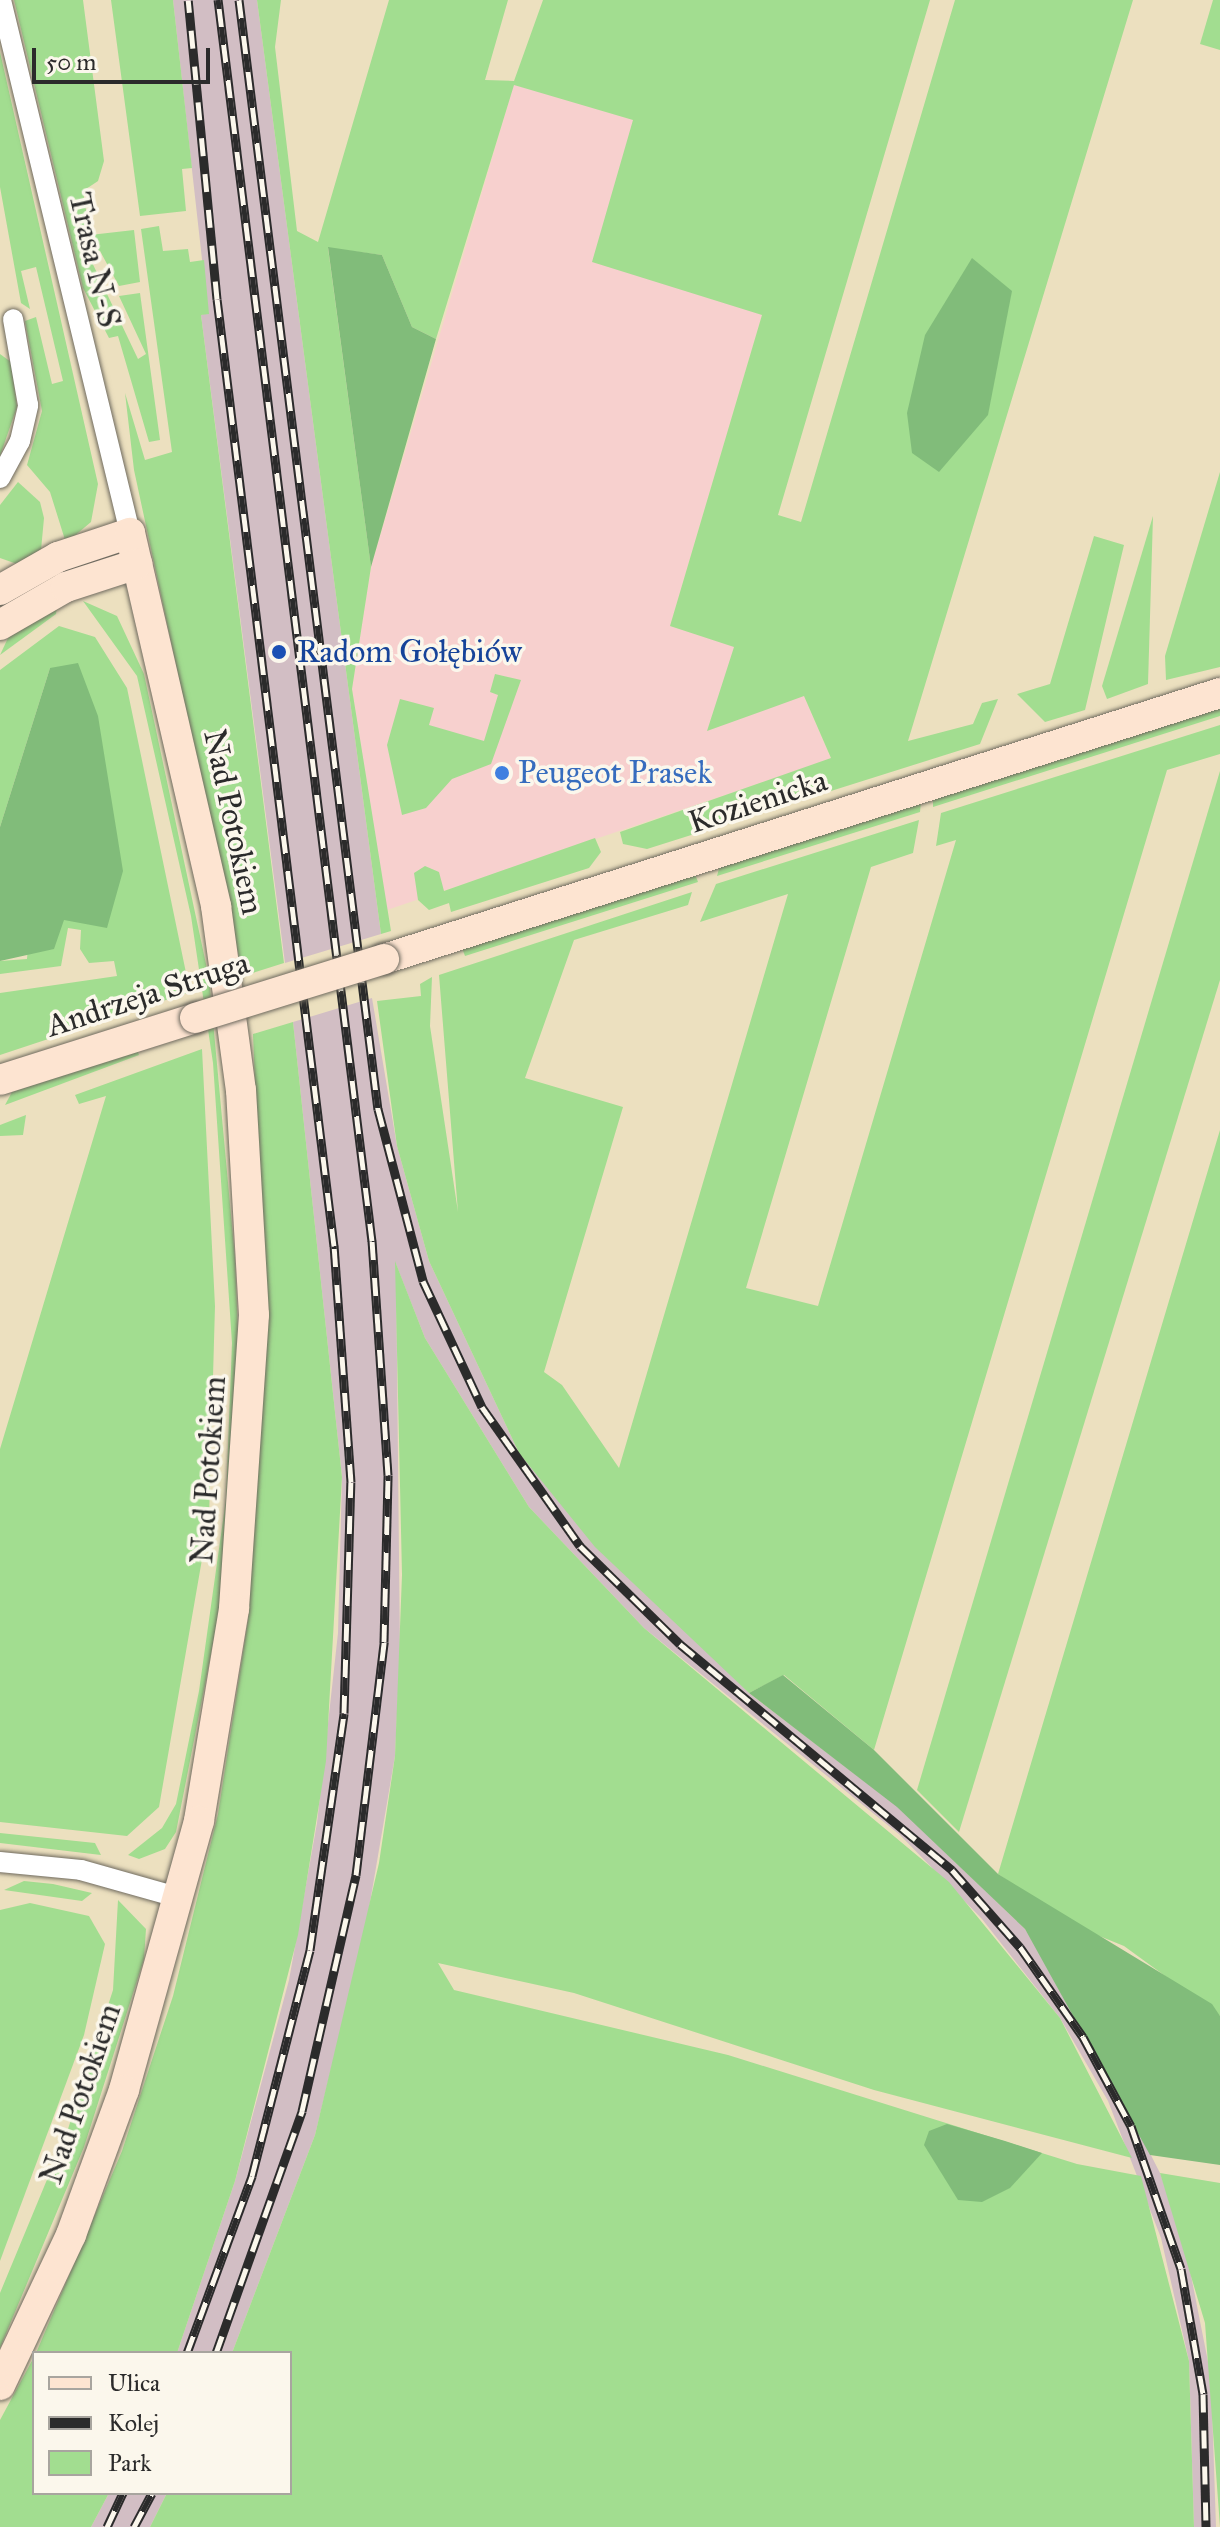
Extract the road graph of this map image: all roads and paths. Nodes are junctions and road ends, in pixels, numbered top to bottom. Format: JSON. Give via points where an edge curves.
{"nodes":[{"id":1,"x":1,"y":0,"type":"edge"},
{"id":2,"x":13,"y":319,"type":"dead end"},
{"id":3,"x":0,"y":478,"type":"edge"},
{"id":4,"x":130,"y":533,"type":"junction"},
{"id":5,"x":137,"y":564,"type":"junction"},
{"id":6,"x":0,"y":590,"type":"edge"},
{"id":7,"x":0,"y":625,"type":"edge"},
{"id":8,"x":1220,"y":693,"type":"edge"},
{"id":9,"x":317,"y":979,"type":"joint"},
{"id":10,"x":0,"y":1080,"type":"edge"},
{"id":11,"x":0,"y":1862,"type":"edge"},
{"id":12,"x":177,"y":1897,"type":"junction"},
{"id":13,"x":0,"y":2385,"type":"edge"}],
"edges":[{"from":1,"to":4,"type":"street","name":"Trasa N-S"},
{"from":2,"to":3,"type":"street","via":[[28,405],[20,441]]},
{"from":4,"to":5,"type":"main road","name":"Nad Potokiem"},
{"from":4,"to":6,"type":"main road","via":[[58,557]]},
{"from":5,"to":7,"type":"main road","via":[[66,587]]},
{"from":5,"to":12,"type":"main road","name":"Nad Potokiem","via":[[216,906],[241,1090],[254,1315],[232,1623],[199,1821]]},
{"from":8,"to":9,"type":"main road","name":"Kozienicka","bridge":true},
{"from":9,"to":10,"type":"main road","name":"Andrzeja Struga","bridge":true},
{"from":11,"to":12,"type":"street","via":[[81,1870]]},
{"from":12,"to":13,"type":"main road","name":"Nad Potokiem","via":[[101,2154]]}]}
